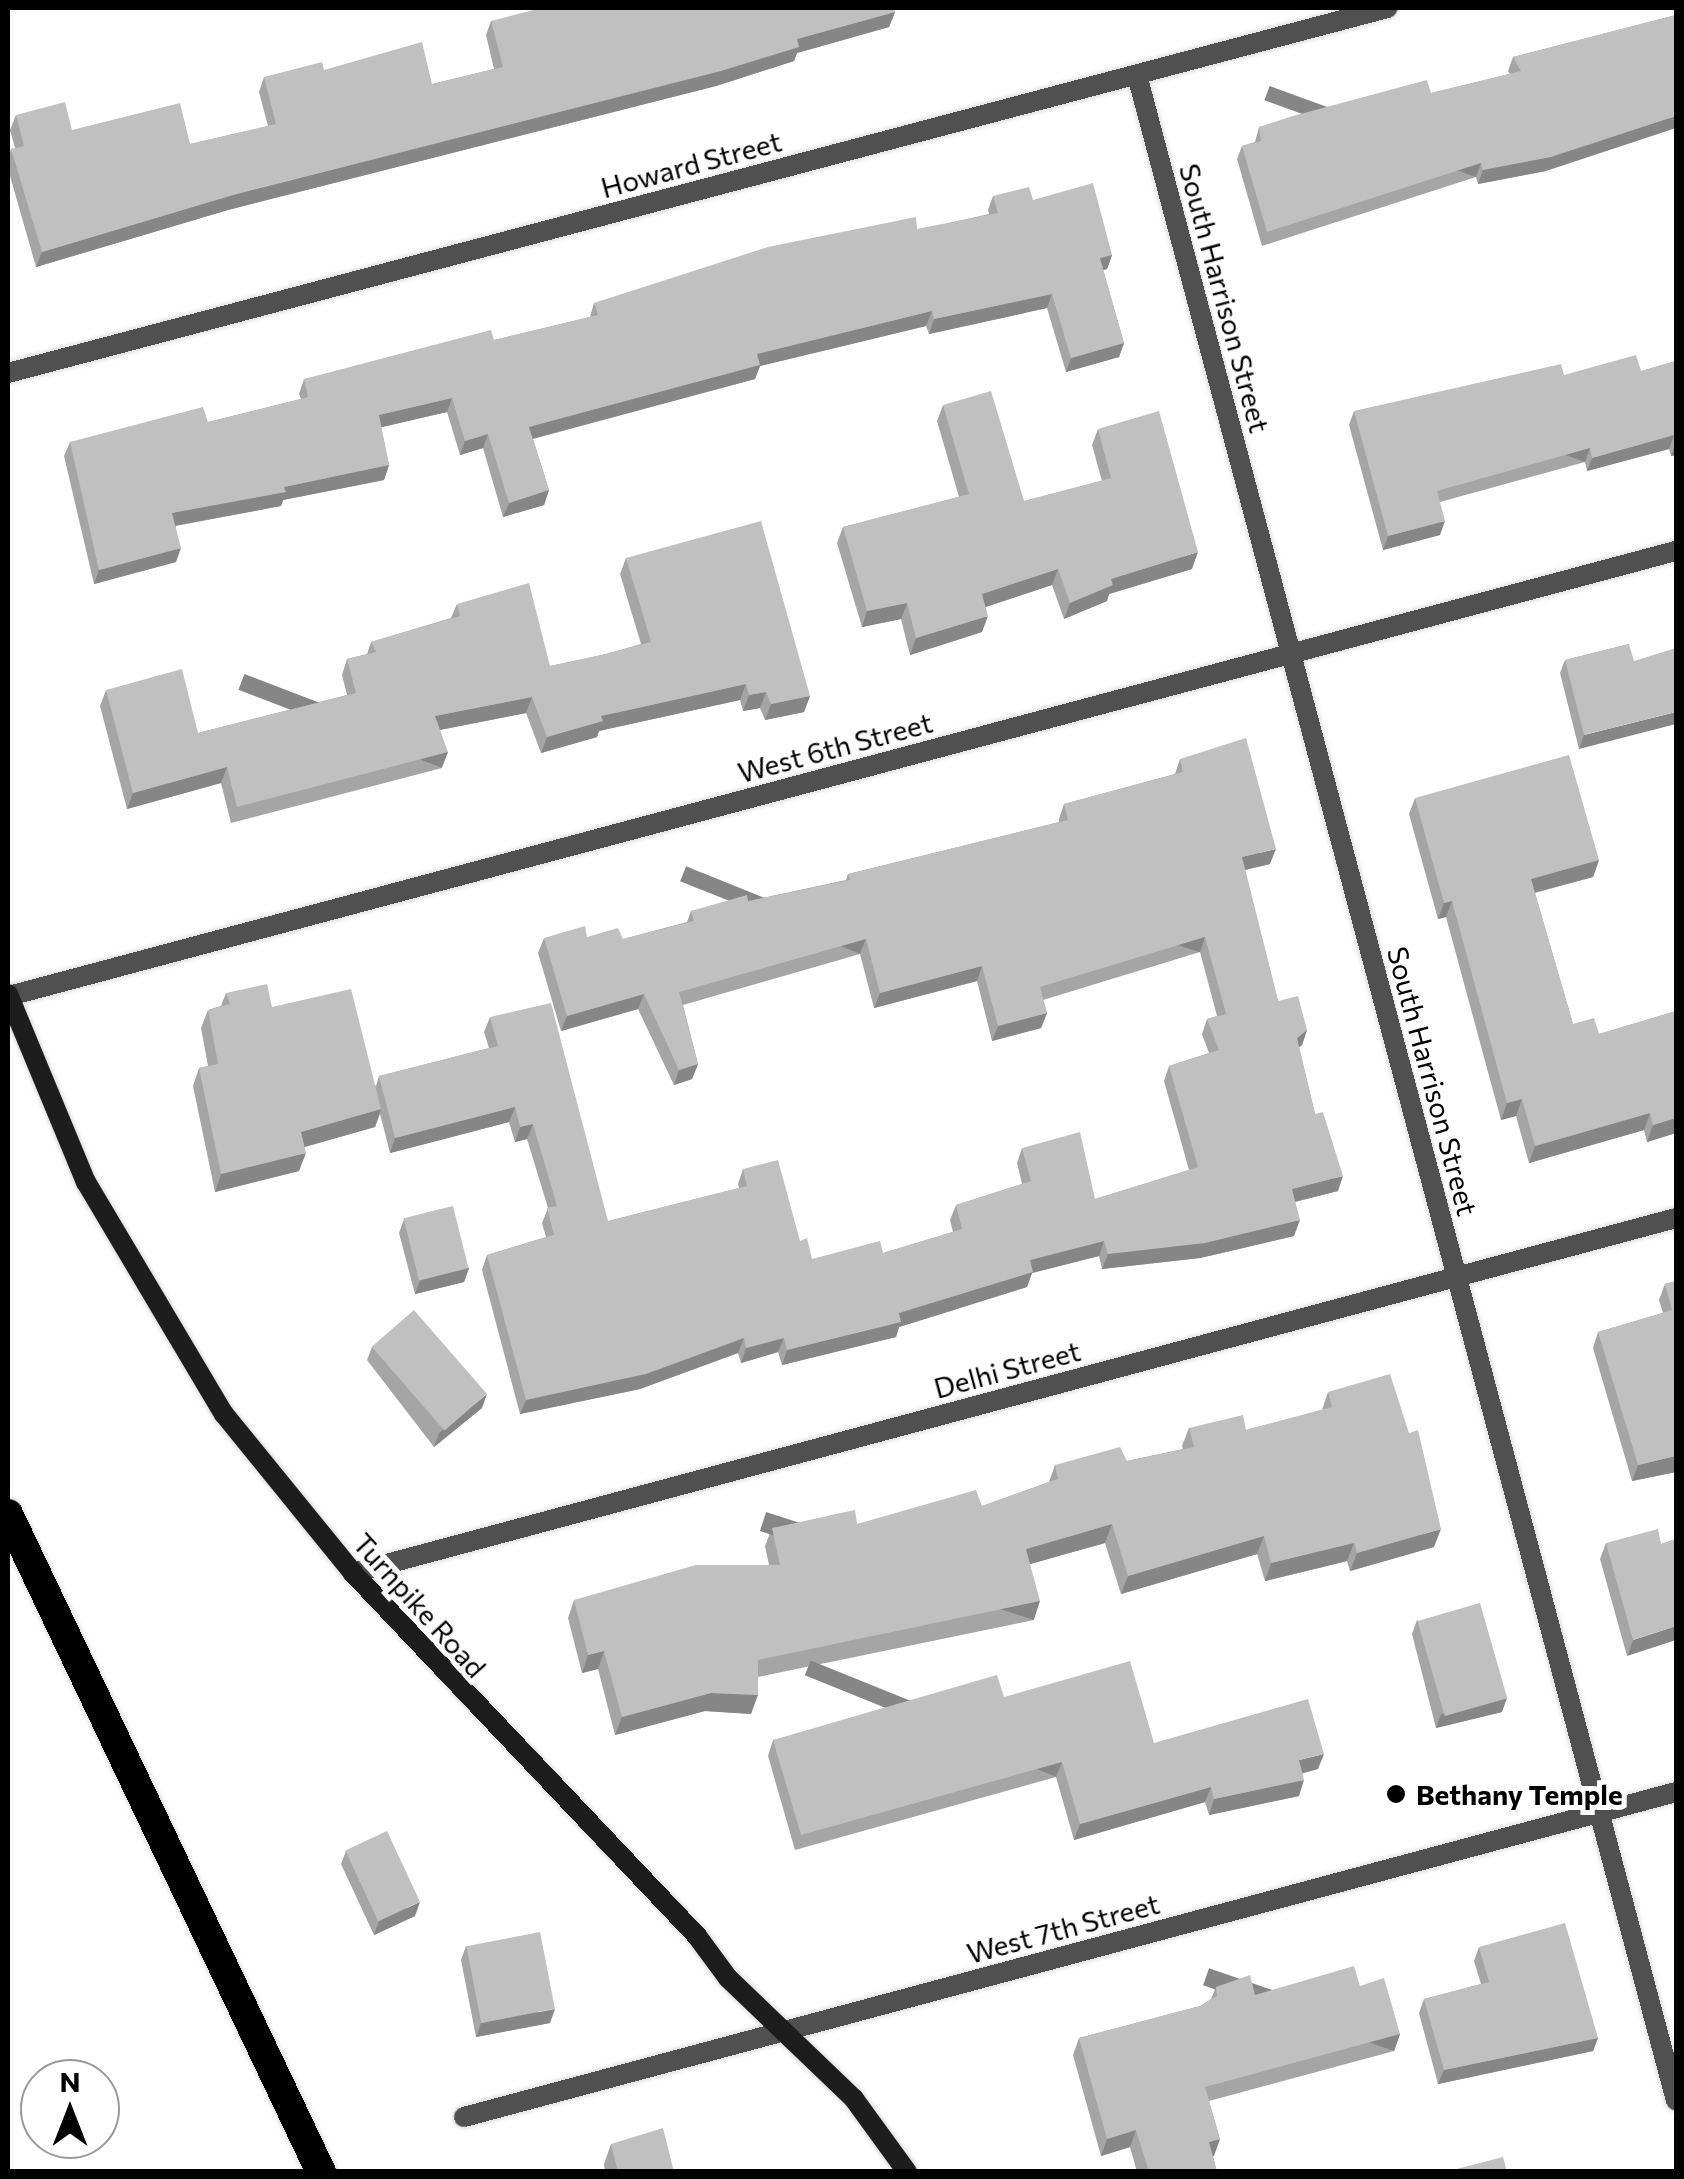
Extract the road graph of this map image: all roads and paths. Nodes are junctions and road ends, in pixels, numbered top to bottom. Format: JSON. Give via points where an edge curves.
{"nodes":[{"id":1,"x":1388,"y":8,"type":"edge"},
{"id":2,"x":1137,"y":75,"type":"junction"},
{"id":3,"x":8,"y":373,"type":"edge"},
{"id":4,"x":1676,"y":551,"type":"edge"},
{"id":5,"x":1292,"y":654,"type":"junction"},
{"id":6,"x":8,"y":995,"type":"edge"},
{"id":7,"x":1676,"y":1218,"type":"edge"},
{"id":8,"x":1456,"y":1277,"type":"junction"},
{"id":9,"x":8,"y":1514,"type":"edge"},
{"id":10,"x":352,"y":1572,"type":"junction"},
{"id":11,"x":1676,"y":1792,"type":"edge"},
{"id":12,"x":1600,"y":1812,"type":"junction"},
{"id":13,"x":784,"y":2031,"type":"junction"},
{"id":14,"x":1676,"y":2101,"type":"edge"},
{"id":15,"x":464,"y":2117,"type":"dead end"},
{"id":16,"x":321,"y":2172,"type":"edge"},
{"id":17,"x":907,"y":2172,"type":"edge"}],
"edges":[{"from":1,"to":2,"type":"street","name":"Howard Street"},
{"from":2,"to":3,"type":"street","name":"Howard Street"},
{"from":2,"to":5,"type":"street","name":"South Harrison Street"},
{"from":4,"to":5,"type":"street","name":"West 6th Street"},
{"from":5,"to":6,"type":"street","name":"West 6th Street"},
{"from":5,"to":8,"type":"street","name":"South Harrison Street"},
{"from":6,"to":10,"type":"street","name":"Turnpike Road","via":[[50,1107],[137,1278],[224,1414]]},
{"from":7,"to":8,"type":"street","name":"Delhi Street"},
{"from":8,"to":10,"type":"street","name":"Delhi Street"},
{"from":8,"to":12,"type":"street","name":"South Harrison Street"},
{"from":9,"to":16,"type":"highway"},
{"from":10,"to":13,"type":"street","name":"Turnpike Road"},
{"from":11,"to":12,"type":"street","name":"West 7th Street"},
{"from":12,"to":13,"type":"street","name":"West 7th Street"},
{"from":12,"to":14,"type":"street","name":"South Harrison Street"},
{"from":13,"to":15,"type":"street","name":"West 7th Street"},
{"from":13,"to":17,"type":"street","name":"Turnpike Road","via":[[854,2099]]}]}
